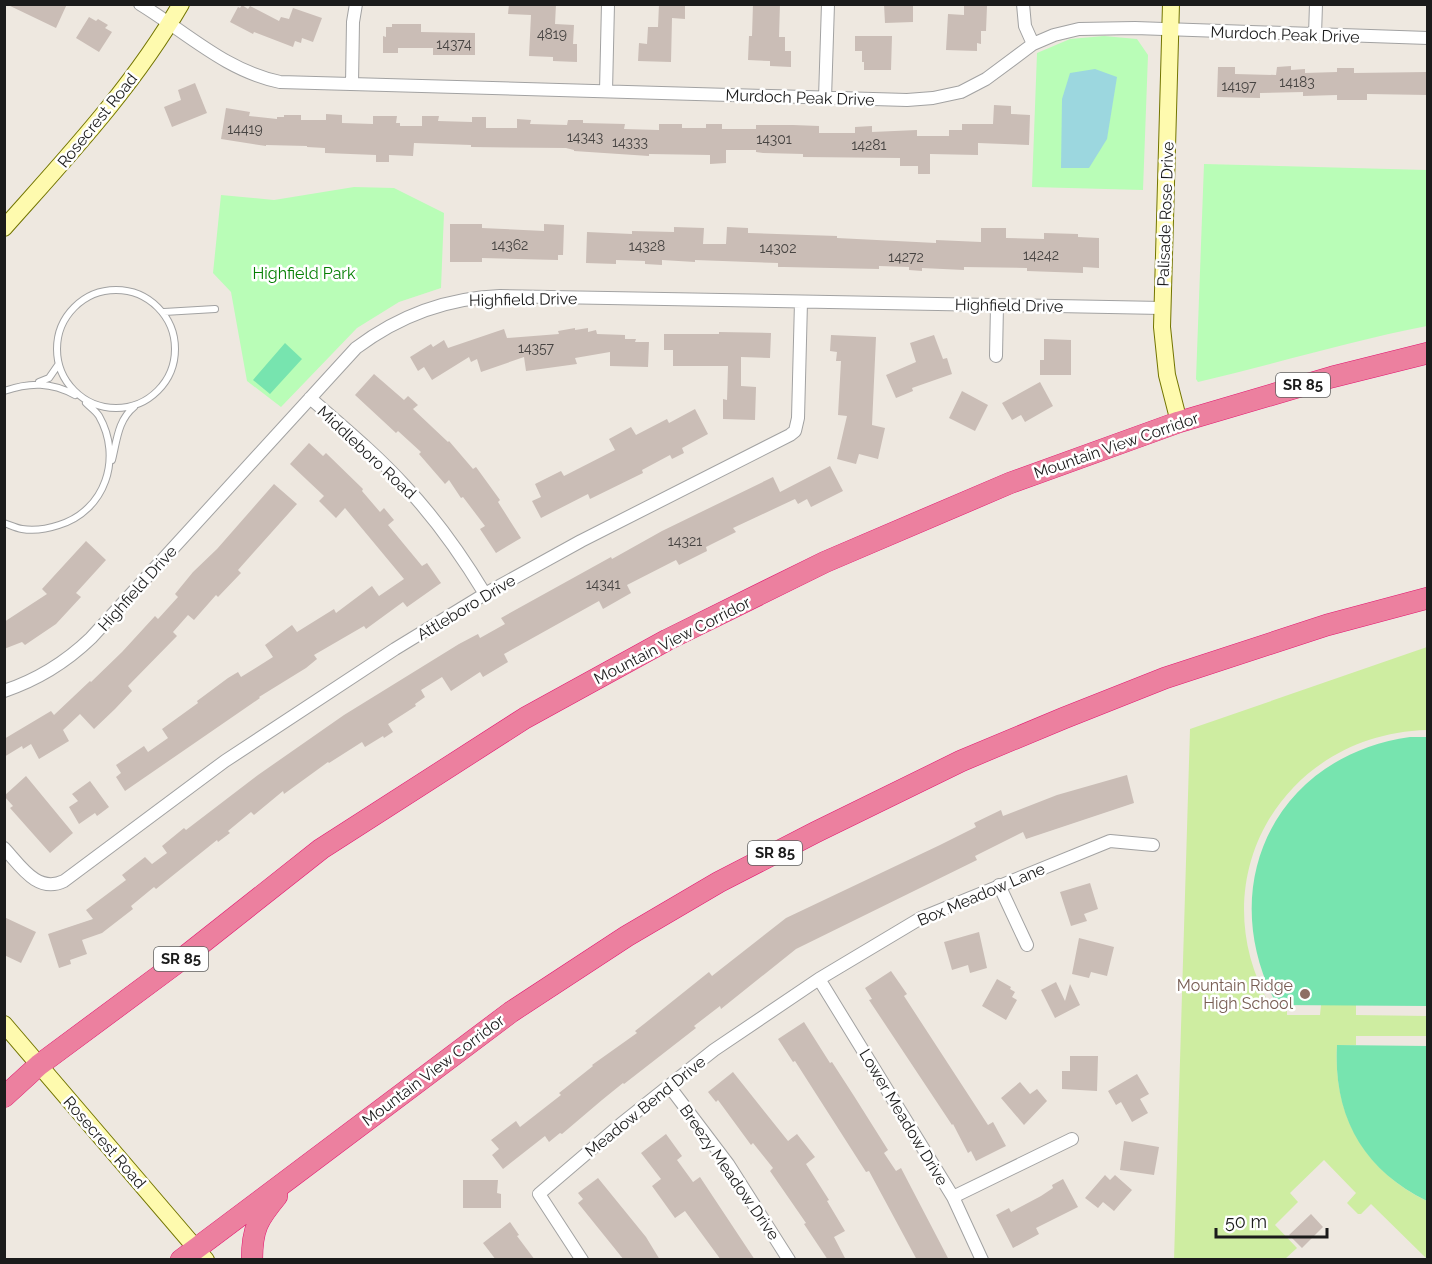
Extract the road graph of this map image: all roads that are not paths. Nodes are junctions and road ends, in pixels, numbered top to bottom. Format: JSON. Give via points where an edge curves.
{"nodes":[{"id":1,"x":140,"y":4,"type":"edge"},
{"id":2,"x":181,"y":4,"type":"edge"},
{"id":3,"x":356,"y":4,"type":"edge"},
{"id":4,"x":608,"y":4,"type":"edge"},
{"id":5,"x":828,"y":4,"type":"edge"},
{"id":6,"x":1023,"y":4,"type":"edge"},
{"id":7,"x":1172,"y":4,"type":"edge"},
{"id":8,"x":1316,"y":4,"type":"edge"},
{"id":9,"x":169,"y":24,"type":"junction"},
{"id":10,"x":1171,"y":29,"type":"junction"},
{"id":11,"x":1315,"y":35,"type":"junction"},
{"id":12,"x":1428,"y":38,"type":"edge"},
{"id":13,"x":1033,"y":44,"type":"junction"},
{"id":14,"x":352,"y":84,"type":"junction"},
{"id":15,"x":606,"y":91,"type":"junction"},
{"id":16,"x":825,"y":98,"type":"junction"},
{"id":17,"x":4,"y":228,"type":"edge"},
{"id":18,"x":801,"y":302,"type":"junction"},
{"id":19,"x":997,"y":305,"type":"junction"},
{"id":20,"x":1162,"y":308,"type":"junction"},
{"id":21,"x":215,"y":309,"type":"dead end"},
{"id":22,"x":164,"y":312,"type":"junction"},
{"id":23,"x":1428,"y":353,"type":"edge"},
{"id":24,"x":996,"y":356,"type":"dead end"},
{"id":25,"x":58,"y":365,"type":"junction"},
{"id":26,"x":36,"y":384,"type":"junction"},
{"id":27,"x":4,"y":391,"type":"edge"},
{"id":28,"x":80,"y":397,"type":"junction"},
{"id":29,"x":310,"y":398,"type":"junction"},
{"id":30,"x":137,"y":405,"type":"junction"},
{"id":31,"x":1179,"y":422,"type":"junction"},
{"id":32,"x":109,"y":472,"type":"junction"},
{"id":33,"x":4,"y":523,"type":"edge"},
{"id":34,"x":485,"y":594,"type":"junction"},
{"id":35,"x":1428,"y":598,"type":"edge"},
{"id":36,"x":4,"y":691,"type":"edge"},
{"id":37,"x":1153,"y":845,"type":"dead end"},
{"id":38,"x":4,"y":848,"type":"edge"},
{"id":39,"x":999,"y":885,"type":"junction"},
{"id":40,"x":1027,"y":945,"type":"dead end"},
{"id":41,"x":819,"y":979,"type":"junction"},
{"id":42,"x":4,"y":1024,"type":"edge"},
{"id":43,"x":39,"y":1065,"type":"junction"},
{"id":44,"x":669,"y":1086,"type":"junction"},
{"id":45,"x":4,"y":1097,"type":"edge"},
{"id":46,"x":1072,"y":1139,"type":"dead end"},
{"id":47,"x":297,"y":1171,"type":"junction"},
{"id":48,"x":953,"y":1197,"type":"junction"},
{"id":49,"x":195,"y":1255,"type":"edge"},
{"id":50,"x":252,"y":1260,"type":"edge"},
{"id":51,"x":582,"y":1260,"type":"edge"},
{"id":52,"x":789,"y":1260,"type":"edge"},
{"id":53,"x":982,"y":1260,"type":"edge"}],
"edges":[{"from":1,"to":9,"type":"street","name":"Murdoch Peak Drive"},
{"from":2,"to":9,"type":"main road","name":"Rosecrest Road"},
{"from":3,"to":14,"type":"street"},
{"from":4,"to":15,"type":"street"},
{"from":5,"to":16,"type":"street"},
{"from":6,"to":13,"type":"street","via":[[1025,26]]},
{"from":7,"to":10,"type":"main road","name":"Palisade Rose Drive"},
{"from":8,"to":11,"type":"street"},
{"from":9,"to":14,"type":"street","name":"Murdoch Peak Drive","via":[[198,45],[259,77],[290,83]]},
{"from":9,"to":17,"type":"main road","name":"Rosecrest Road","via":[[115,100]]},
{"from":10,"to":11,"type":"street","name":"Murdoch Peak Drive"},
{"from":10,"to":13,"type":"street","name":"Murdoch Peak Drive","via":[[1079,28]]},
{"from":10,"to":20,"type":"main road","name":"Palisade Rose Drive"},
{"from":11,"to":12,"type":"street","name":"Murdoch Peak Drive"},
{"from":13,"to":16,"type":"street","name":"Murdoch Peak Drive","via":[[986,79],[947,96],[920,100]]},
{"from":14,"to":15,"type":"street","name":"Murdoch Peak Drive"},
{"from":15,"to":16,"type":"street","name":"Murdoch Peak Drive"},
{"from":18,"to":19,"type":"street","name":"Highfield Drive"},
{"from":18,"to":29,"type":"street","name":"Highfield Drive","via":[[501,296],[455,300],[412,314],[373,335]]},
{"from":18,"to":34,"type":"street","name":"Attleboro Drive","via":[[798,418],[790,435]]},
{"from":19,"to":20,"type":"street","name":"Highfield Drive"},
{"from":19,"to":24,"type":"street"},
{"from":20,"to":31,"type":"main road","name":"Palisade Rose Drive","via":[[1164,359]]},
{"from":21,"to":22,"type":"lane"},
{"from":22,"to":25,"type":"lane","via":[[142,295],[124,289],[104,290],[85,297],[60,326]]},
{"from":22,"to":30,"type":"lane","via":[[175,342],[174,362],[154,395]]},
{"from":23,"to":31,"type":"highway","name":"Mountain View Corridor","number":"SR 85"},
{"from":25,"to":26,"type":"lane","via":[[50,378]]},
{"from":25,"to":28,"type":"lane"},
{"from":26,"to":27,"type":"lane"},
{"from":26,"to":28,"type":"lane","via":[[51,385]]},
{"from":28,"to":30,"type":"lane","via":[[108,408]]},
{"from":28,"to":32,"type":"lane","via":[[98,415],[108,439]]},
{"from":29,"to":34,"type":"street","name":"Middleboro Road","via":[[405,485],[450,540]]},
{"from":29,"to":36,"type":"street","name":"Highfield Drive","via":[[79,650],[47,673]]},
{"from":30,"to":32,"type":"lane","via":[[121,423]]},
{"from":31,"to":43,"type":"highway","name":"Mountain View Corridor","number":"SR 85","via":[[1010,483],[825,562],[667,640],[525,718],[321,849]]},
{"from":32,"to":33,"type":"lane","via":[[99,496],[85,512],[67,522],[45,529],[22,529]]},
{"from":34,"to":38,"type":"street","name":"Attleboro Drive","via":[[225,761],[64,880],[42,884]]},
{"from":35,"to":47,"type":"highway","name":"Mountain View Corridor","number":"SR 85","via":[[1326,625],[1165,678],[961,761],[816,832],[627,936],[511,1012]]},
{"from":37,"to":39,"type":"street","name":"Box Meadow Lane","via":[[1110,841]]},
{"from":39,"to":40,"type":"street"},
{"from":39,"to":41,"type":"street","name":"Box Meadow Lane","via":[[921,918]]},
{"from":41,"to":44,"type":"street","name":"Meadow Bend Drive","via":[[714,1050]]},
{"from":41,"to":48,"type":"street","name":"Lower Meadow Drive"},
{"from":42,"to":43,"type":"main road","name":"Rosecrest Road"},
{"from":43,"to":45,"type":"highway","name":"Mountain View Corridor","number":"SR 85"},
{"from":43,"to":49,"type":"main road","name":"Rosecrest Road"},
{"from":44,"to":51,"type":"street","name":"Meadow Bend Drive","via":[[539,1194]]},
{"from":44,"to":52,"type":"street","name":"Breezy Meadow Drive","via":[[728,1164]]},
{"from":46,"to":48,"type":"street"},
{"from":47,"to":49,"type":"highway","name":"Mountain View Corridor","number":"SR 85"},
{"from":47,"to":50,"type":"highway","via":[[262,1214],[253,1233]]},
{"from":48,"to":53,"type":"street","name":"Lower Meadow Drive"}]}
